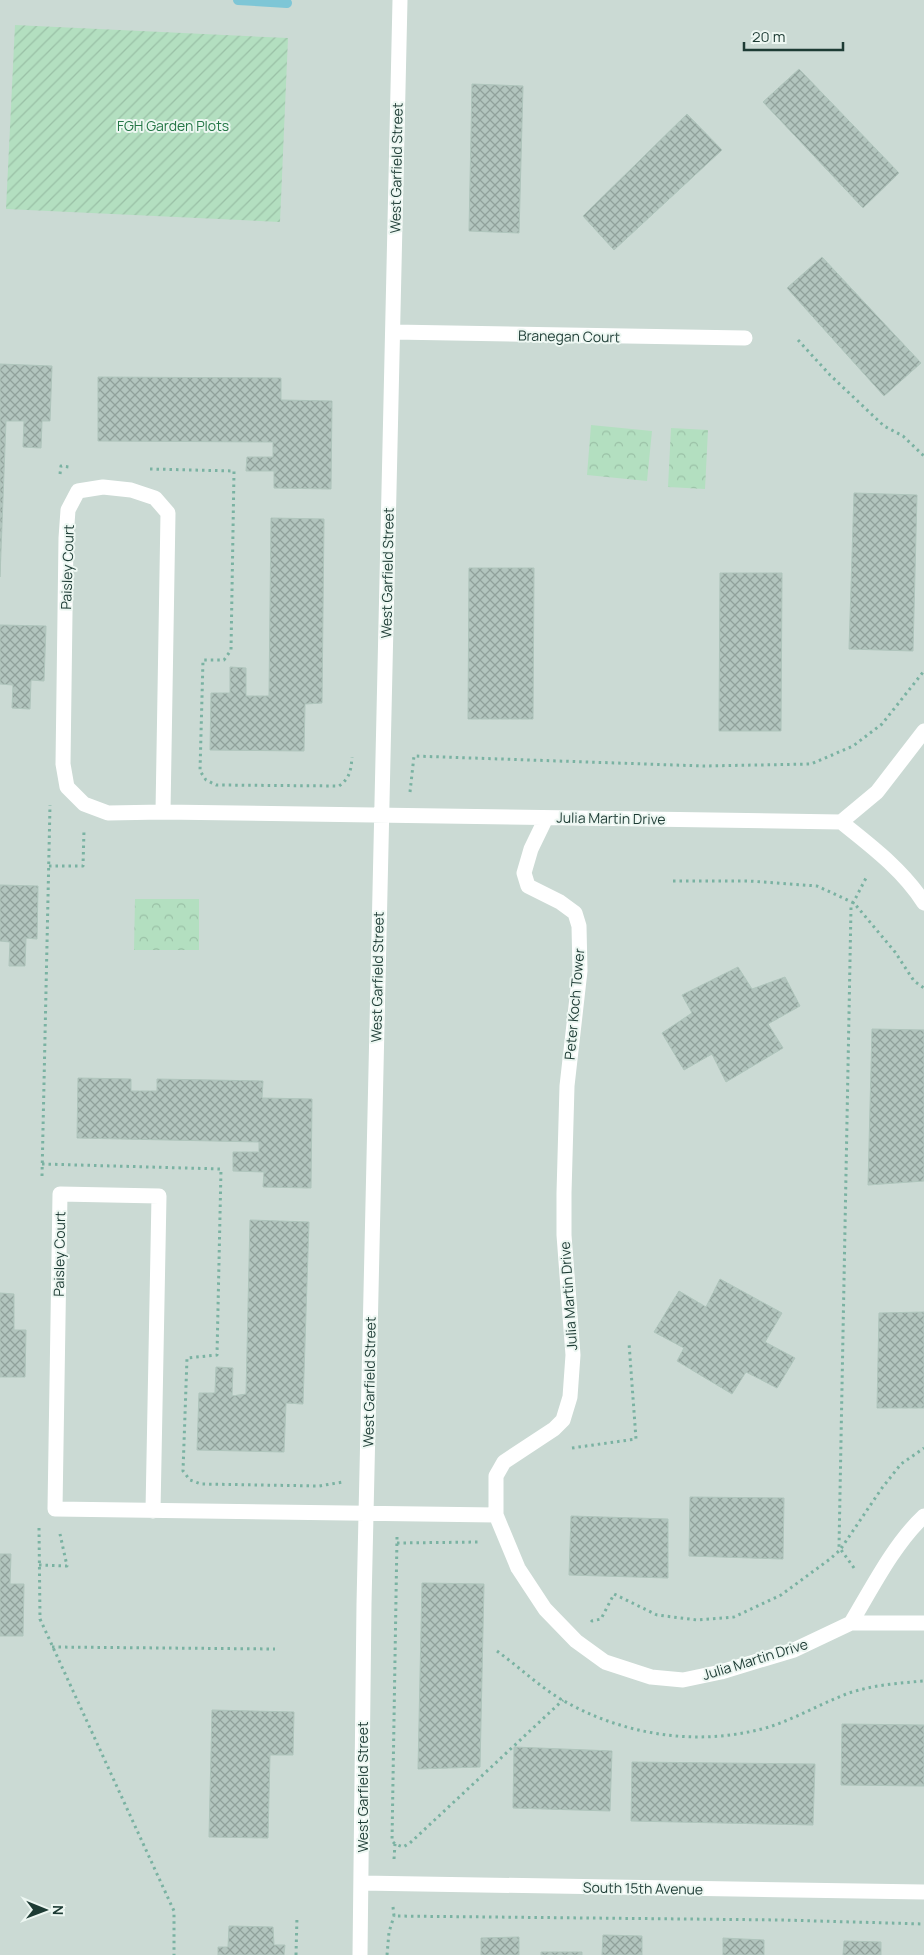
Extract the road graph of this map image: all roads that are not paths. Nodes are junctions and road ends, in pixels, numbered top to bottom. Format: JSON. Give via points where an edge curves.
{"nodes":[{"id":1,"x":400,"y":0,"type":"edge"},
{"id":2,"x":393,"y":332,"type":"junction"},
{"id":3,"x":745,"y":338,"type":"dead end"},
{"id":4,"x":924,"y":731,"type":"edge"},
{"id":5,"x":163,"y":812,"type":"junction"},
{"id":6,"x":381,"y":814,"type":"junction"},
{"id":7,"x":546,"y":818,"type":"junction"},
{"id":8,"x":841,"y":822,"type":"junction"},
{"id":9,"x":924,"y":903,"type":"edge"},
{"id":10,"x":564,"y":1193,"type":"joint"},
{"id":11,"x":153,"y":1511,"type":"junction"},
{"id":12,"x":366,"y":1513,"type":"junction"},
{"id":13,"x":496,"y":1515,"type":"junction"},
{"id":14,"x":924,"y":1516,"type":"edge"},
{"id":15,"x":851,"y":1623,"type":"junction"},
{"id":16,"x":924,"y":1623,"type":"edge"},
{"id":17,"x":361,"y":1883,"type":"junction"},
{"id":18,"x":924,"y":1892,"type":"edge"},
{"id":19,"x":360,"y":1955,"type":"edge"}],
"edges":[{"from":1,"to":2,"type":"street","name":"West Garfield Street"},
{"from":2,"to":3,"type":"street","name":"Branegan Court"},
{"from":2,"to":6,"type":"street","name":"West Garfield Street"},
{"from":4,"to":8,"type":"street","via":[[877,792]]},
{"from":5,"to":5,"type":"street","name":"Paisley Court","via":[[168,513],[155,498],[131,490],[103,487],[78,491],[68,510],[66,538],[63,764],[67,787],[84,804],[108,813]]},
{"from":5,"to":6,"type":"street","name":"Paisley Court"},
{"from":6,"to":7,"type":"street","name":"Julia Martin Drive"},
{"from":6,"to":12,"type":"street","name":"West Garfield Street"},
{"from":7,"to":8,"type":"street","name":"Julia Martin Drive"},
{"from":7,"to":10,"type":"street","name":"Peter Koch Tower","via":[[524,873],[528,886],[575,913],[579,926],[580,971],[567,1086]]},
{"from":8,"to":9,"type":"street","via":[[879,853]]},
{"from":10,"to":13,"type":"street","name":"Julia Martin Drive","via":[[573,1355],[570,1397],[563,1420],[554,1429],[504,1462],[496,1476]]},
{"from":11,"to":11,"type":"street","name":"Paisley Court","via":[[55,1509],[60,1194],[159,1196]]},
{"from":11,"to":12,"type":"street"},
{"from":12,"to":13,"type":"street"},
{"from":12,"to":17,"type":"street","name":"West Garfield Street"},
{"from":13,"to":15,"type":"street","name":"Julia Martin Drive","via":[[518,1568],[545,1609],[576,1641],[605,1662],[651,1677],[683,1680],[721,1672],[794,1650]]},
{"from":14,"to":15,"type":"street","via":[[914,1525]]},
{"from":15,"to":16,"type":"street","name":"Julia Martin Drive"},
{"from":17,"to":18,"type":"street","name":"South 15th Avenue"},
{"from":17,"to":19,"type":"street","name":"West Garfield Street"}]}
